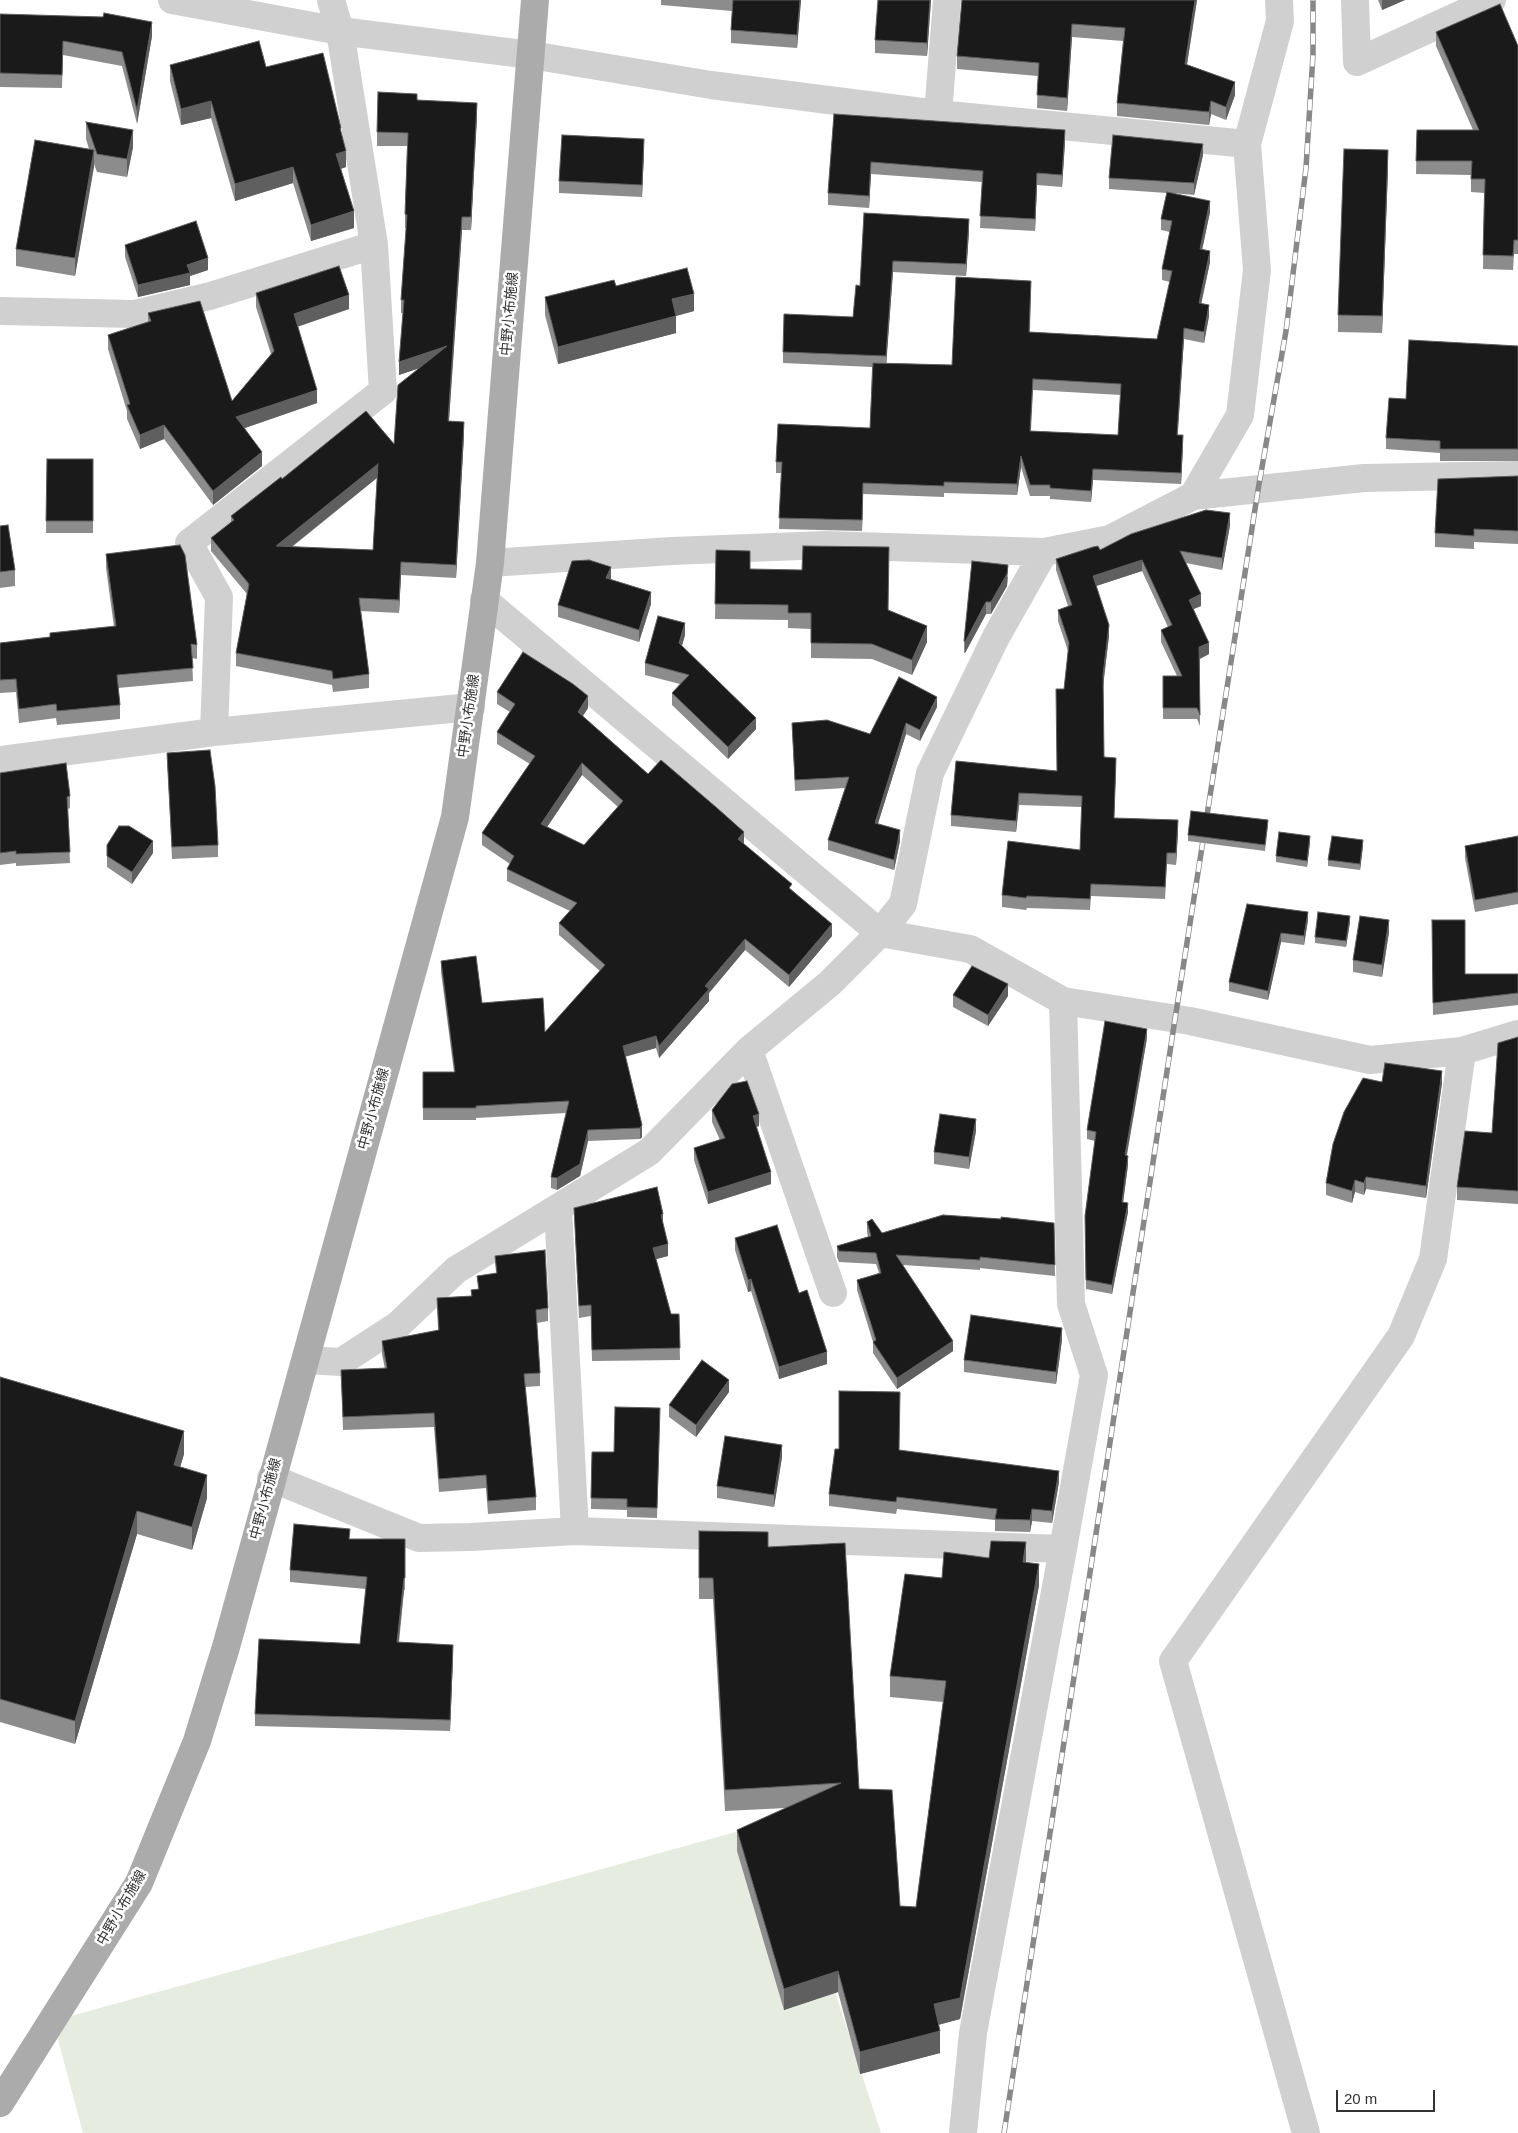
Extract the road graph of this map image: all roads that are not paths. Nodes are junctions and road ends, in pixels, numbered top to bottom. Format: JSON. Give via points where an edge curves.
{"nodes":[{"id":1,"x":172,"y":0,"type":"edge"},
{"id":2,"x":331,"y":0,"type":"edge"},
{"id":3,"x":534,"y":0,"type":"edge"},
{"id":4,"x":947,"y":0,"type":"edge"},
{"id":5,"x":1279,"y":0,"type":"edge"},
{"id":6,"x":1356,"y":0,"type":"edge"},
{"id":7,"x":1492,"y":0,"type":"edge"},
{"id":8,"x":340,"y":31,"type":"junction"},
{"id":9,"x":531,"y":55,"type":"junction"},
{"id":10,"x":938,"y":114,"type":"junction"},
{"id":11,"x":1247,"y":144,"type":"junction"},
{"id":12,"x":374,"y":245,"type":"junction"},
{"id":13,"x":0,"y":312,"type":"edge"},
{"id":14,"x":1518,"y":475,"type":"edge"},
{"id":15,"x":1193,"y":496,"type":"junction"},
{"id":16,"x":1044,"y":552,"type":"junction"},
{"id":17,"x":490,"y":563,"type":"junction"},
{"id":18,"x":484,"y":600,"type":"junction"},
{"id":19,"x":472,"y":707,"type":"junction"},
{"id":20,"x":214,"y":732,"type":"junction"},
{"id":21,"x":0,"y":760,"type":"edge"},
{"id":22,"x":880,"y":934,"type":"junction"},
{"id":23,"x":1063,"y":1001,"type":"junction"},
{"id":24,"x":1518,"y":1034,"type":"edge"},
{"id":25,"x":749,"y":1050,"type":"junction"},
{"id":26,"x":1462,"y":1051,"type":"junction"},
{"id":27,"x":558,"y":1209,"type":"junction"},
{"id":28,"x":833,"y":1293,"type":"dead end"},
{"id":29,"x":306,"y":1360,"type":"junction"},
{"id":30,"x":271,"y":1478,"type":"junction"},
{"id":31,"x":575,"y":1531,"type":"junction"},
{"id":32,"x":1063,"y":1549,"type":"junction"},
{"id":33,"x":0,"y":2103,"type":"edge"},
{"id":34,"x":963,"y":2133,"type":"edge"},
{"id":35,"x":1306,"y":2133,"type":"edge"}],
"edges":[{"from":1,"to":8,"type":"street"},
{"from":2,"to":8,"type":"street"},
{"from":3,"to":9,"type":"main road","name":"中野小布施線"},
{"from":4,"to":10,"type":"street"},
{"from":5,"to":11,"type":"street","via":[[1280,21]]},
{"from":6,"to":7,"type":"street","via":[[1357,62]]},
{"from":8,"to":9,"type":"street"},
{"from":8,"to":12,"type":"street"},
{"from":9,"to":10,"type":"street","via":[[711,85]]},
{"from":9,"to":17,"type":"main road","name":"中野小布施線"},
{"from":10,"to":11,"type":"street"},
{"from":11,"to":15,"type":"street","via":[[1257,270],[1240,415]]},
{"from":12,"to":13,"type":"street","via":[[210,296],[134,314]]},
{"from":12,"to":20,"type":"street","via":[[382,391],[189,543],[219,597]]},
{"from":14,"to":15,"type":"street","via":[[1364,478]]},
{"from":15,"to":16,"type":"street","via":[[1110,539]]},
{"from":16,"to":17,"type":"street","via":[[826,545],[672,550]]},
{"from":16,"to":22,"type":"street","via":[[996,637],[930,773],[903,904]]},
{"from":17,"to":18,"type":"main road","name":"中野小布施線"},
{"from":18,"to":19,"type":"main road","name":"中野小布施線"},
{"from":18,"to":22,"type":"street"},
{"from":19,"to":20,"type":"street"},
{"from":19,"to":29,"type":"main road","name":"中野小布施線","via":[[455,817]]},
{"from":20,"to":21,"type":"street"},
{"from":22,"to":23,"type":"street","via":[[970,949]]},
{"from":22,"to":25,"type":"street","via":[[830,983]]},
{"from":23,"to":26,"type":"street","via":[[1190,1022],[1370,1060]]},
{"from":23,"to":32,"type":"street","via":[[1071,1304],[1094,1375]]},
{"from":24,"to":26,"type":"street"},
{"from":25,"to":27,"type":"street","via":[[649,1152]]},
{"from":25,"to":28,"type":"street"},
{"from":26,"to":35,"type":"street","via":[[1433,1259],[1401,1336],[1173,1661]]},
{"from":27,"to":29,"type":"street","via":[[456,1270],[398,1325],[341,1362]]},
{"from":27,"to":31,"type":"street"},
{"from":29,"to":30,"type":"main road","name":"中野小布施線"},
{"from":30,"to":31,"type":"street","via":[[419,1538]]},
{"from":30,"to":33,"type":"main road","name":"中野小布施線","via":[[197,1741],[139,1883]]},
{"from":31,"to":32,"type":"street"},
{"from":32,"to":34,"type":"street","via":[[973,2032]]}]}
